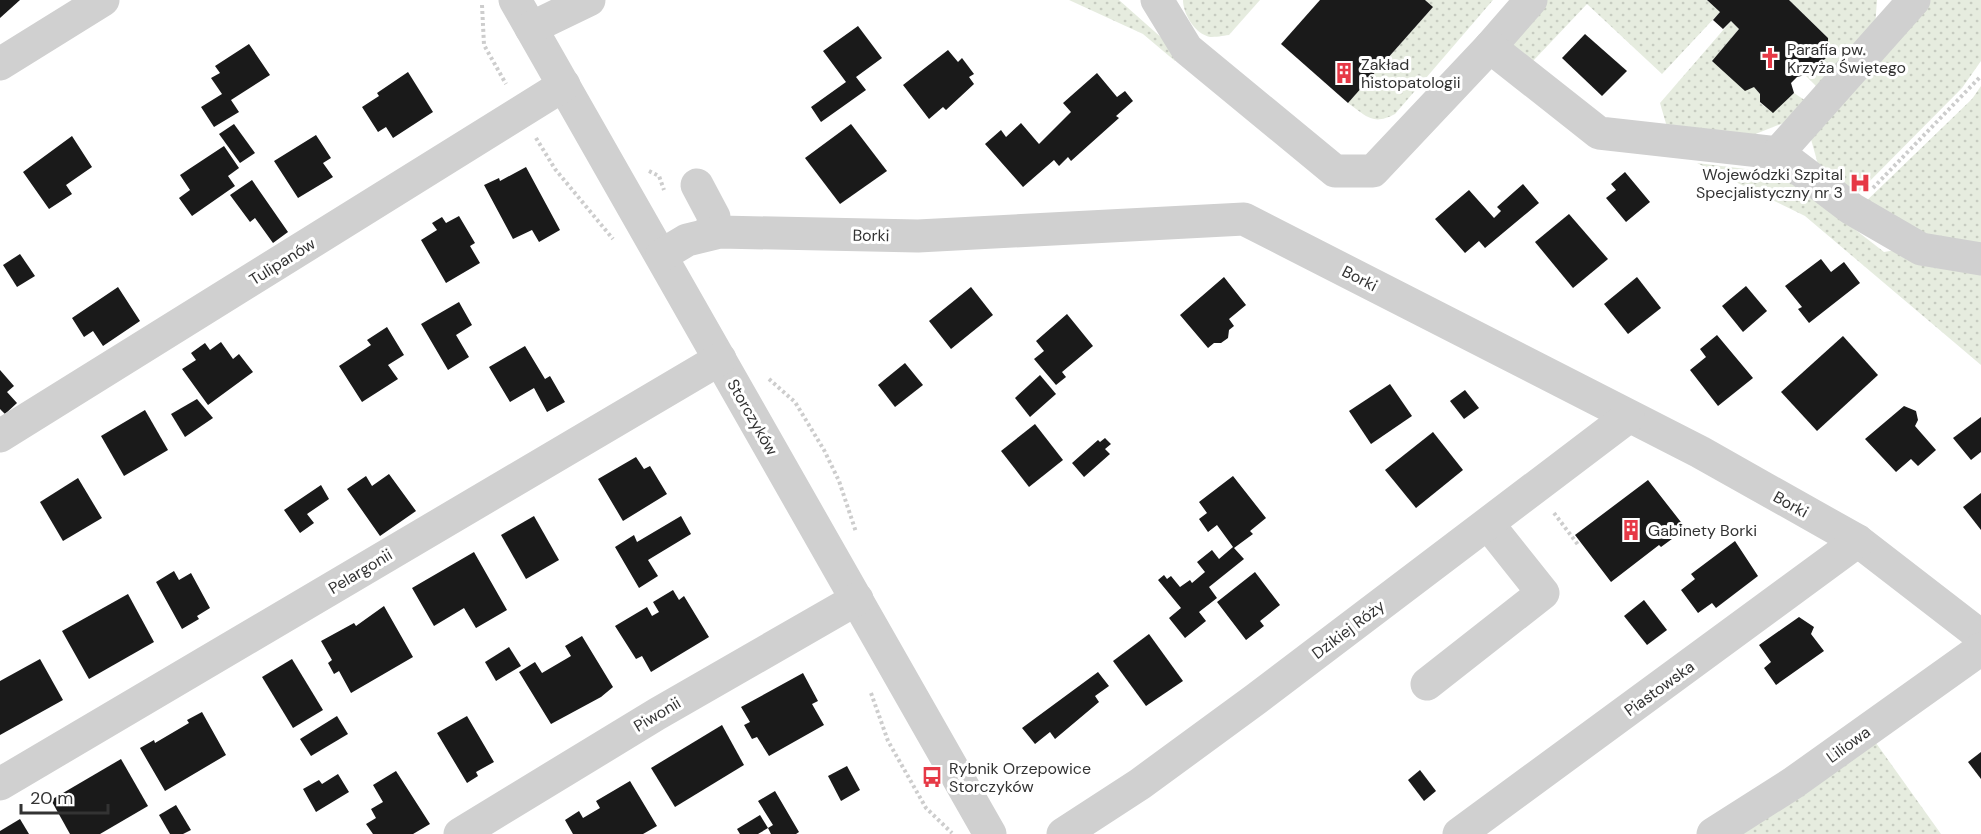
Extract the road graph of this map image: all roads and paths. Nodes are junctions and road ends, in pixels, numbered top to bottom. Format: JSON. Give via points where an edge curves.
{"nodes":[{"id":1,"x":103,"y":0,"type":"edge"},
{"id":2,"x":482,"y":0,"type":"edge"},
{"id":3,"x":515,"y":0,"type":"edge"},
{"id":4,"x":589,"y":0,"type":"edge"},
{"id":5,"x":1157,"y":0,"type":"edge"},
{"id":6,"x":1531,"y":0,"type":"edge"},
{"id":7,"x":1914,"y":0,"type":"edge"},
{"id":8,"x":1890,"y":13,"type":"edge"},
{"id":9,"x":531,"y":28,"type":"junction"},
{"id":10,"x":1490,"y":47,"type":"junction"},
{"id":11,"x":0,"y":64,"type":"edge"},
{"id":12,"x":1981,"y":76,"type":"edge"},
{"id":13,"x":564,"y":85,"type":"junction"},
{"id":14,"x":522,"y":113,"type":"junction"},
{"id":15,"x":1778,"y":153,"type":"junction"},
{"id":16,"x":697,"y":185,"type":"dead end"},
{"id":17,"x":1852,"y":209,"type":"junction"},
{"id":18,"x":711,"y":233,"type":"junction"},
{"id":19,"x":615,"y":242,"type":"dead end"},
{"id":20,"x":662,"y":255,"type":"junction"},
{"id":21,"x":1981,"y":259,"type":"edge"},
{"id":22,"x":720,"y":359,"type":"junction"},
{"id":23,"x":1628,"y":417,"type":"junction"},
{"id":24,"x":0,"y":436,"type":"edge"},
{"id":25,"x":1536,"y":488,"type":"junction"},
{"id":26,"x":1488,"y":524,"type":"junction"},
{"id":27,"x":1858,"y":541,"type":"junction"},
{"id":28,"x":1579,"y":546,"type":"dead end"},
{"id":29,"x":857,"y":599,"type":"junction"},
{"id":30,"x":1981,"y":636,"type":"edge"},
{"id":31,"x":1981,"y":649,"type":"edge"},
{"id":32,"x":1426,"y":684,"type":"dead end"},
{"id":33,"x":870,"y":691,"type":"dead end"},
{"id":34,"x":0,"y":784,"type":"edge"},
{"id":35,"x":460,"y":834,"type":"edge"},
{"id":36,"x":952,"y":834,"type":"edge"},
{"id":37,"x":990,"y":834,"type":"edge"},
{"id":38,"x":1063,"y":834,"type":"edge"},
{"id":39,"x":1459,"y":834,"type":"edge"},
{"id":40,"x":1713,"y":834,"type":"edge"}],
"edges":[{"from":1,"to":11,"type":"street"},
{"from":2,"to":14,"type":"path","via":[[484,45]]},
{"from":3,"to":9,"type":"street","name":"Storczyków"},
{"from":4,"to":9,"type":"street"},
{"from":5,"to":10,"type":"street","via":[[1187,49],[1335,171],[1373,171]]},
{"from":6,"to":10,"type":"street"},
{"from":7,"to":8,"type":"street"},
{"from":8,"to":15,"type":"street"},
{"from":9,"to":13,"type":"street","name":"Storczyków"},
{"from":10,"to":15,"type":"street","via":[[1599,133]]},
{"from":12,"to":17,"type":"path"},
{"from":13,"to":14,"type":"street","name":"Tulipanów"},
{"from":13,"to":20,"type":"street","name":"Storczyków"},
{"from":14,"to":19,"type":"path","via":[[555,170]]},
{"from":14,"to":24,"type":"street","name":"Tulipanów"},
{"from":15,"to":17,"type":"street"},
{"from":16,"to":18,"type":"street","via":[[714,217]]},
{"from":17,"to":21,"type":"street","via":[[1921,249]]},
{"from":18,"to":20,"type":"street","name":"Borki","via":[[687,240]]},
{"from":18,"to":23,"type":"street","name":"Borki","via":[[918,236],[1244,219]]},
{"from":20,"to":22,"type":"street","name":"Storczyków"},
{"from":22,"to":29,"type":"street","name":"Storczyków"},
{"from":22,"to":34,"type":"street","name":"Pelargonii"},
{"from":23,"to":25,"type":"street","name":"Dzikiej Róży"},
{"from":23,"to":27,"type":"street","name":"Borki","via":[[1700,452]]},
{"from":25,"to":26,"type":"street","name":"Dzikiej Róży"},
{"from":25,"to":28,"type":"path"},
{"from":26,"to":32,"type":"street","via":[[1543,593]]},
{"from":26,"to":38,"type":"street","name":"Dzikiej Róży","via":[[1208,735]]},
{"from":27,"to":30,"type":"street","name":"Borki"},
{"from":27,"to":39,"type":"street","name":"Piastowska"},
{"from":29,"to":35,"type":"street","name":"Piwonii"},
{"from":29,"to":37,"type":"street","name":"Storczyków"},
{"from":31,"to":40,"type":"street","name":"Liliowa","via":[[1793,783]]},
{"from":33,"to":36,"type":"path","via":[[888,741],[926,808]]}]}
